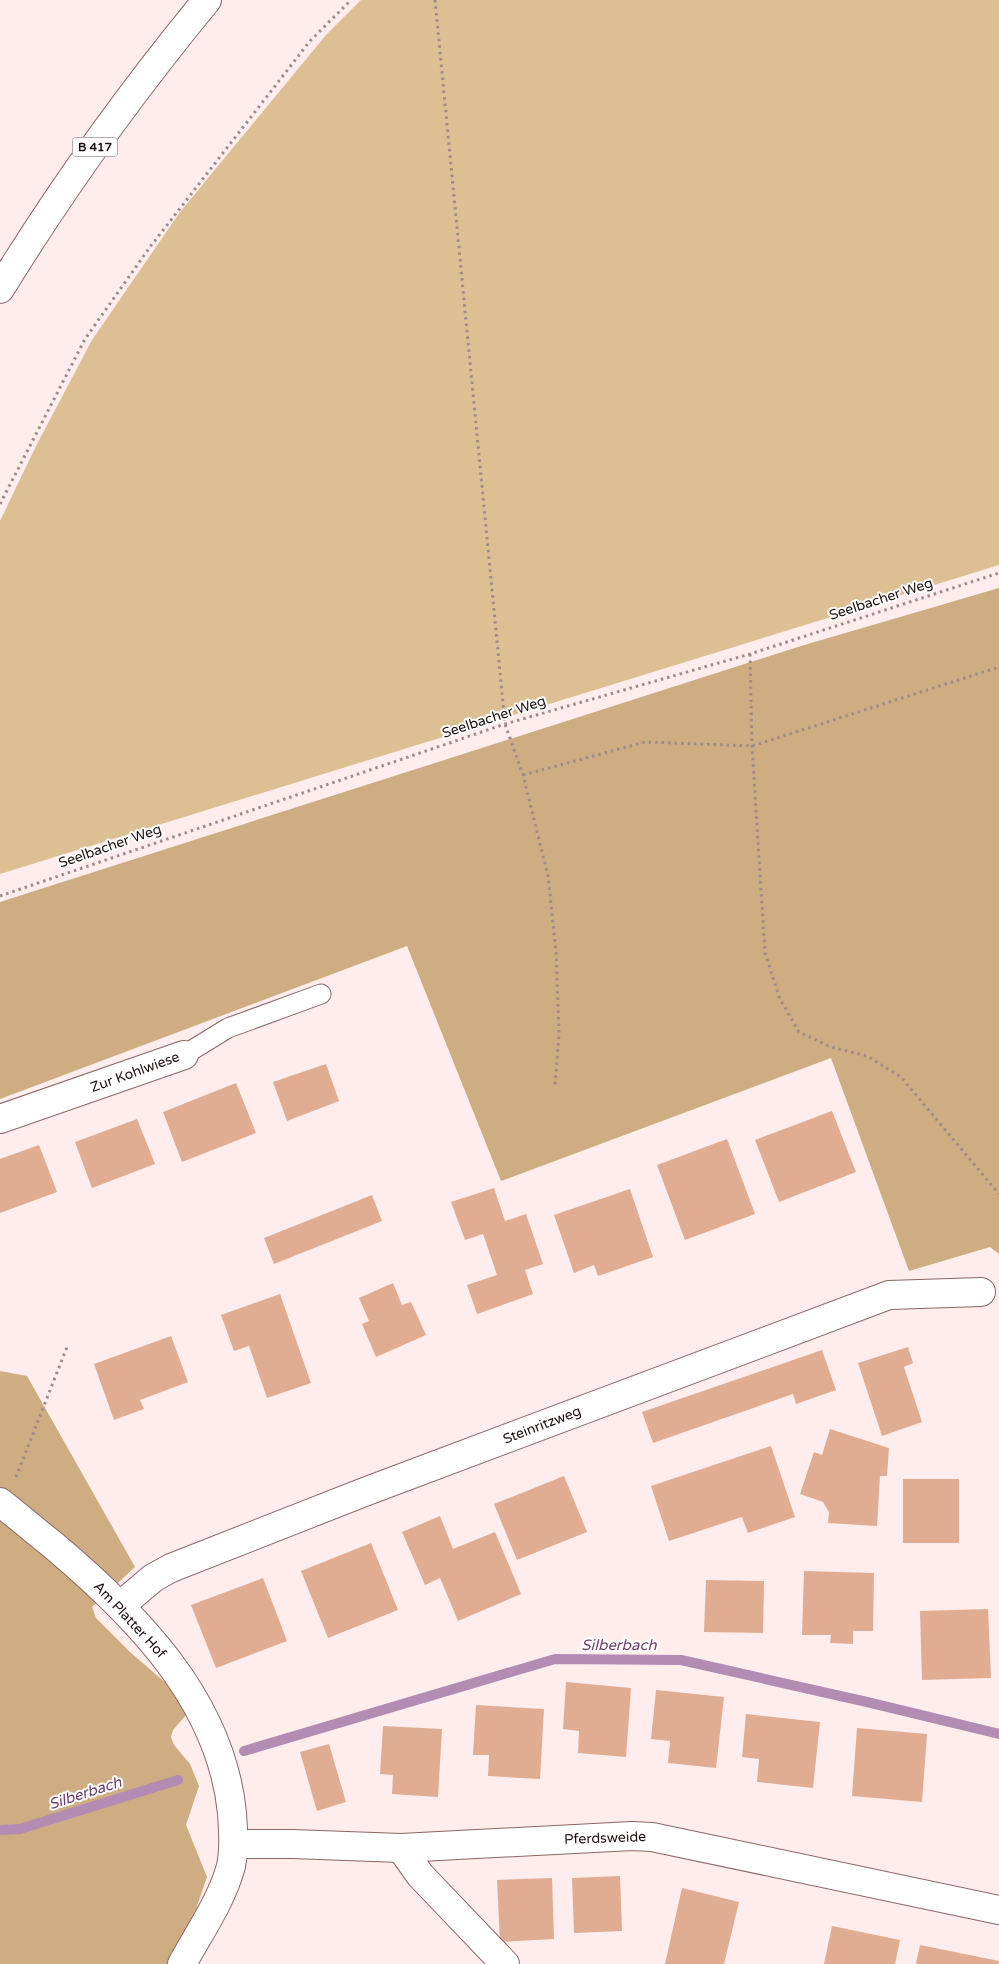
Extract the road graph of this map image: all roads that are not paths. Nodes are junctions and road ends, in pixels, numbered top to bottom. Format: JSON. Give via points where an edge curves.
{"nodes":[{"id":1,"x":207,"y":0,"type":"edge"},
{"id":2,"x":0,"y":289,"type":"edge"},
{"id":3,"x":321,"y":994,"type":"dead end"},
{"id":4,"x":184,"y":1055,"type":"joint"},
{"id":5,"x":0,"y":1119,"type":"edge"},
{"id":6,"x":981,"y":1292,"type":"dead end"},
{"id":7,"x":3,"y":1504,"type":"edge"},
{"id":8,"x":120,"y":1606,"type":"junction"},
{"id":9,"x":235,"y":1844,"type":"junction"},
{"id":10,"x":401,"y":1848,"type":"junction"},
{"id":11,"x":999,"y":1910,"type":"edge"},
{"id":12,"x":182,"y":1964,"type":"edge"},
{"id":13,"x":505,"y":1964,"type":"edge"}],
"edges":[{"from":1,"to":2,"type":"street","number":"B 417","via":[[122,109]]},
{"from":3,"to":4,"type":"lane","name":"Zur Kohlwiese","via":[[228,1028]]},
{"from":4,"to":5,"type":"street","name":"Zur Kohlwiese"},
{"from":6,"to":8,"type":"street","name":"Steinritzweg","via":[[890,1296],[367,1491],[171,1568],[153,1578]]},
{"from":7,"to":8,"type":"street","name":"Am Platter Hof"},
{"from":8,"to":9,"type":"street","name":"Am Platter Hof","via":[[171,1663],[200,1712],[225,1771]]},
{"from":9,"to":10,"type":"street","name":"Pferdsweide"},
{"from":9,"to":12,"type":"street","name":"Am Platter Hof","via":[[231,1867],[220,1894]]},
{"from":10,"to":11,"type":"street","name":"Pferdsweide","via":[[652,1837]]},
{"from":10,"to":13,"type":"street","via":[[420,1875]]}]}
